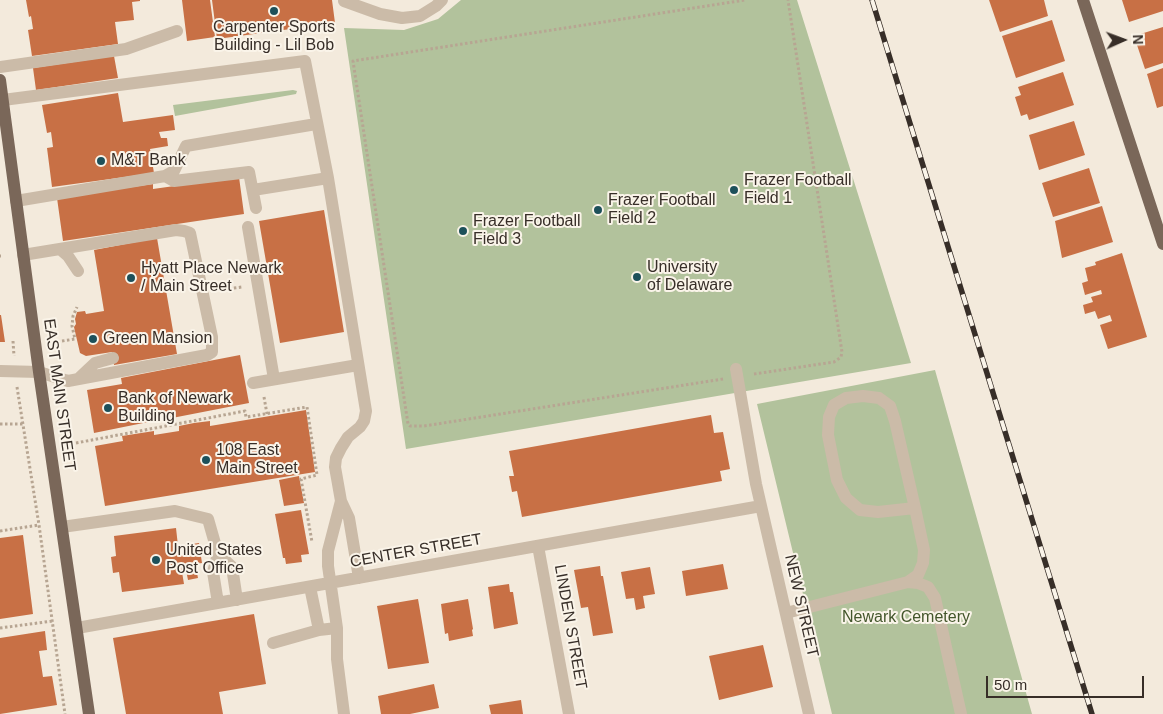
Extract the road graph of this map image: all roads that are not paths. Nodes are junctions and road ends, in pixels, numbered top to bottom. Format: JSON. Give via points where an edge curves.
{"nodes":[{"id":1,"x":442,"y":0,"type":"edge"},
{"id":2,"x":1082,"y":0,"type":"edge"},
{"id":3,"x":344,"y":1,"type":"edge"},
{"id":4,"x":177,"y":31,"type":"dead end"},
{"id":5,"x":0,"y":66,"type":"edge"},
{"id":6,"x":0,"y":80,"type":"edge"},
{"id":7,"x":2,"y":104,"type":"edge"},
{"id":8,"x":316,"y":124,"type":"junction"},
{"id":9,"x":165,"y":176,"type":"junction"},
{"id":10,"x":328,"y":178,"type":"junction"},
{"id":11,"x":252,"y":190,"type":"junction"},
{"id":12,"x":16,"y":202,"type":"junction"},
{"id":13,"x":256,"y":208,"type":"dead end"},
{"id":14,"x":248,"y":227,"type":"dead end"},
{"id":15,"x":1163,"y":243,"type":"edge"},
{"id":16,"x":61,"y":250,"type":"junction"},
{"id":17,"x":23,"y":255,"type":"junction"},
{"id":18,"x":78,"y":271,"type":"dead end"},
{"id":19,"x":113,"y":358,"type":"dead end"},
{"id":20,"x":358,"y":365,"type":"junction"},
{"id":21,"x":0,"y":372,"type":"edge"},
{"id":22,"x":39,"y":372,"type":"junction"},
{"id":23,"x":736,"y":373,"type":"road end"},
{"id":24,"x":78,"y":379,"type":"junction"},
{"id":25,"x":274,"y":379,"type":"junction"},
{"id":26,"x":253,"y":383,"type":"dead end"},
{"id":27,"x":341,"y":501,"type":"junction"},
{"id":28,"x":761,"y":506,"type":"junction"},
{"id":29,"x":915,"y":508,"type":"junction"},
{"id":30,"x":62,"y":527,"type":"junction"},
{"id":31,"x":538,"y":546,"type":"junction"},
{"id":32,"x":218,"y":554,"type":"junction"},
{"id":33,"x":359,"y":578,"type":"junction"},
{"id":34,"x":908,"y":582,"type":"junction"},
{"id":35,"x":330,"y":583,"type":"junction"},
{"id":36,"x":310,"y":587,"type":"junction"},
{"id":37,"x":238,"y":600,"type":"junction"},
{"id":38,"x":218,"y":603,"type":"junction"},
{"id":39,"x":786,"y":613,"type":"junction"},
{"id":40,"x":77,"y":628,"type":"junction"},
{"id":41,"x":337,"y":628,"type":"junction"},
{"id":42,"x":319,"y":630,"type":"junction"},
{"id":43,"x":272,"y":643,"type":"dead end"},
{"id":44,"x":89,"y":714,"type":"edge"},
{"id":45,"x":344,"y":714,"type":"edge"},
{"id":46,"x":569,"y":714,"type":"edge"},
{"id":47,"x":809,"y":714,"type":"edge"},
{"id":48,"x":961,"y":714,"type":"edge"}],
"edges":[{"from":1,"to":3,"type":"street","via":[[420,16],[402,18]]},
{"from":2,"to":15,"type":"main road"},
{"from":4,"to":5,"type":"street","via":[[126,49]]},
{"from":6,"to":7,"type":"main road","name":"EAST MAIN STREET"},
{"from":7,"to":8,"type":"street","via":[[305,61]]},
{"from":7,"to":12,"type":"main road","name":"EAST MAIN STREET"},
{"from":8,"to":9,"type":"street","via":[[186,146],[174,171]]},
{"from":8,"to":10,"type":"street"},
{"from":9,"to":11,"type":"street","via":[[174,181],[250,172]]},
{"from":9,"to":12,"type":"street"},
{"from":10,"to":11,"type":"street"},
{"from":10,"to":20,"type":"street"},
{"from":11,"to":13,"type":"street"},
{"from":12,"to":17,"type":"main road","name":"EAST MAIN STREET"},
{"from":14,"to":25,"type":"street"},
{"from":16,"to":17,"type":"street"},
{"from":16,"to":18,"type":"street"},
{"from":16,"to":24,"type":"street","via":[[176,230],[190,233],[212,337],[210,354]]},
{"from":17,"to":22,"type":"main road","name":"EAST MAIN STREET"},
{"from":19,"to":24,"type":"street","via":[[95,364]]},
{"from":20,"to":25,"type":"street"},
{"from":20,"to":27,"type":"street","via":[[366,411],[360,427],[348,437],[336,458]]},
{"from":21,"to":22,"type":"street"},
{"from":22,"to":24,"type":"street","via":[[68,381]]},
{"from":22,"to":30,"type":"main road","name":"EAST MAIN STREET"},
{"from":23,"to":28,"type":"street","name":"NEW STREET"},
{"from":25,"to":26,"type":"street"},
{"from":27,"to":33,"type":"street","via":[[349,518]]},
{"from":27,"to":35,"type":"street","via":[[328,551]]},
{"from":28,"to":31,"type":"street","name":"CENTER STREET"},
{"from":28,"to":39,"type":"street","name":"NEW STREET"},
{"from":29,"to":29,"type":"street","via":[[890,406],[879,398],[863,396],[846,398],[834,406],[829,417],[828,435],[837,480],[846,498],[860,510],[878,512]]},
{"from":29,"to":34,"type":"street","via":[[924,563],[918,575]]},
{"from":30,"to":32,"type":"street","via":[[175,511],[208,519]]},
{"from":30,"to":40,"type":"main road","name":"EAST MAIN STREET"},
{"from":31,"to":33,"type":"street","name":"CENTER STREET"},
{"from":31,"to":46,"type":"street","name":"LINDEN STREET"},
{"from":32,"to":37,"type":"street","via":[[232,567]]},
{"from":32,"to":38,"type":"street","via":[[213,572]]},
{"from":33,"to":35,"type":"street","name":"CENTER STREET"},
{"from":34,"to":39,"type":"street"},
{"from":34,"to":48,"type":"street","via":[[928,587],[935,598]]},
{"from":35,"to":36,"type":"street","name":"CENTER STREET"},
{"from":35,"to":41,"type":"street"},
{"from":36,"to":37,"type":"street","name":"CENTER STREET"},
{"from":36,"to":42,"type":"street"},
{"from":37,"to":38,"type":"street","name":"CENTER STREET"},
{"from":38,"to":40,"type":"street","name":"CENTER STREET"},
{"from":39,"to":47,"type":"street","name":"NEW STREET"},
{"from":40,"to":44,"type":"main road","name":"EAST MAIN STREET"},
{"from":41,"to":42,"type":"street"},
{"from":41,"to":45,"type":"street","via":[[337,659]]},
{"from":42,"to":43,"type":"street"}]}
